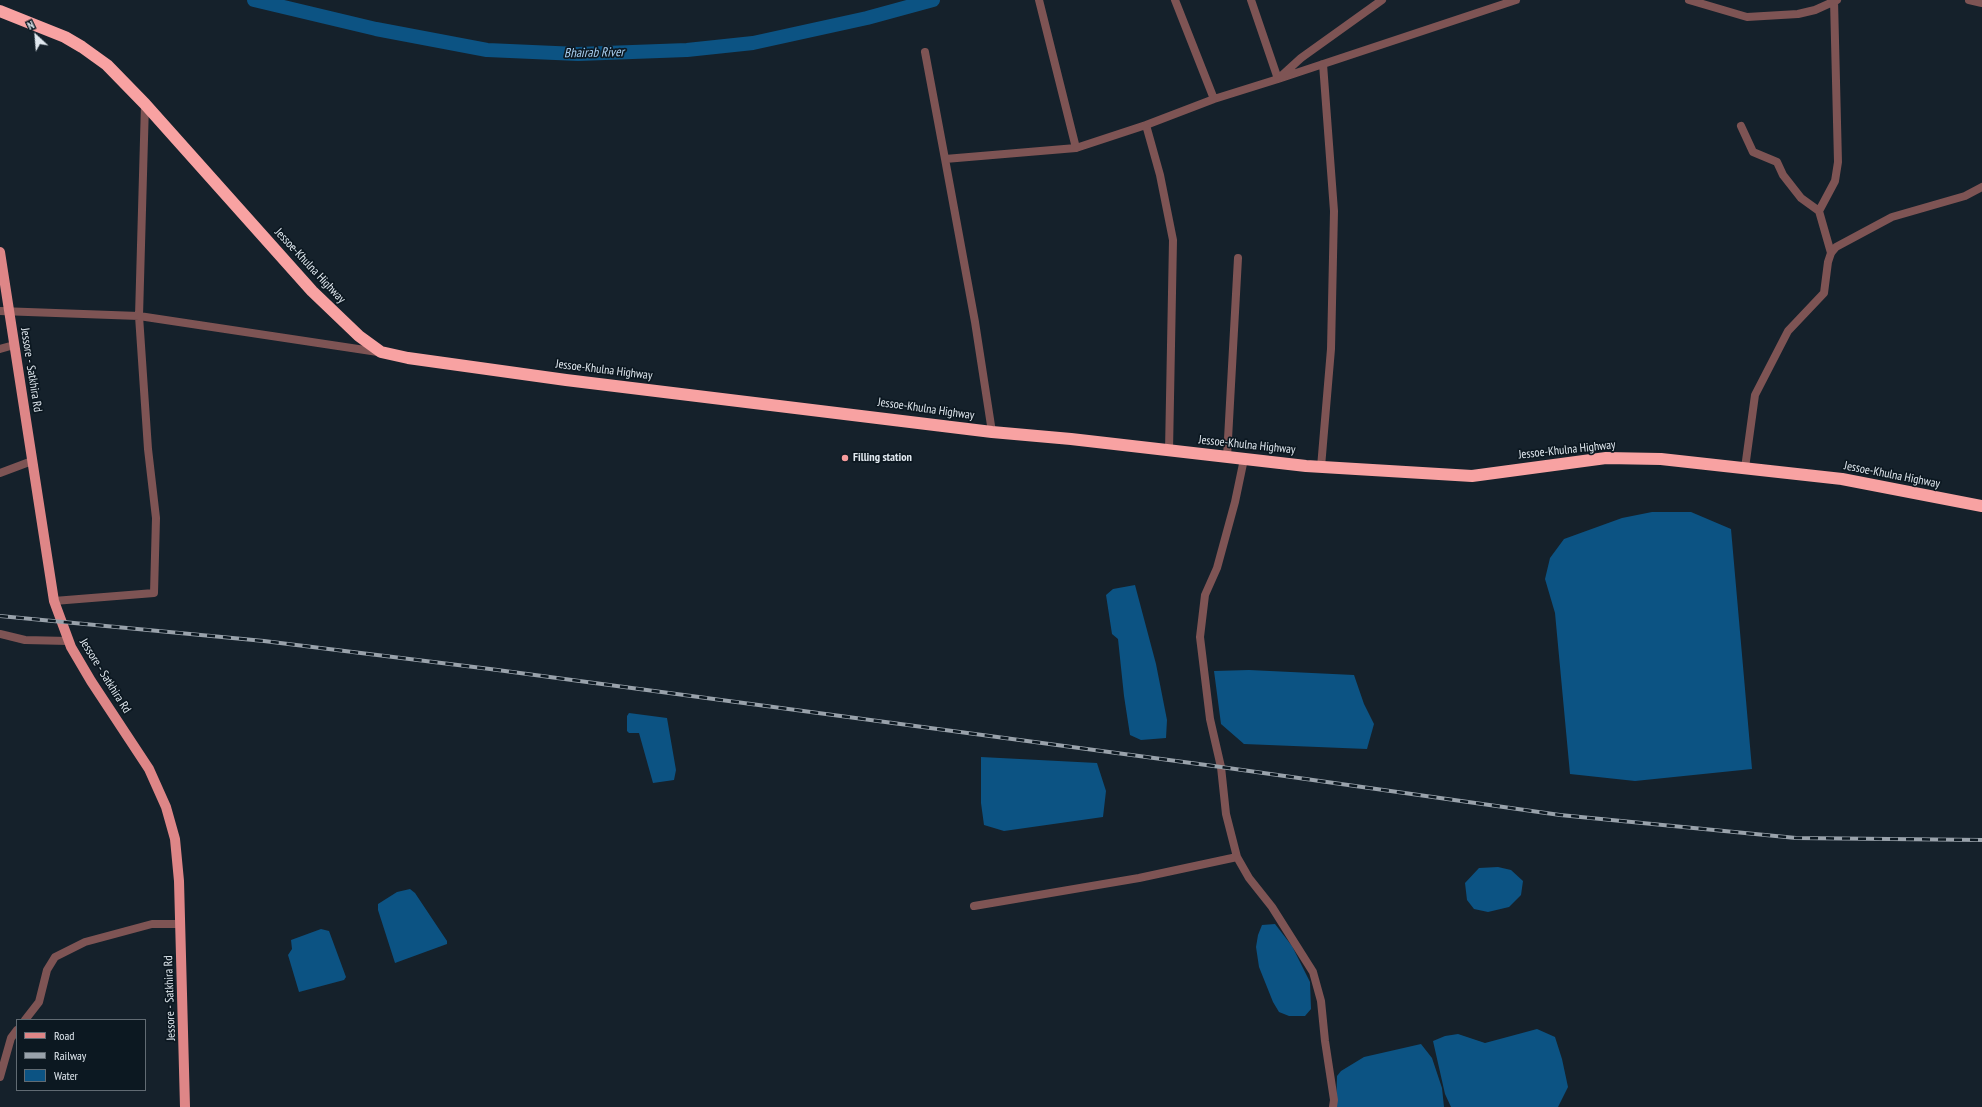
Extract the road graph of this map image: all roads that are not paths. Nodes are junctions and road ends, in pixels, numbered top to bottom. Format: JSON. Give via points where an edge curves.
{"nodes":[{"id":1,"x":1039,"y":0,"type":"edge"},
{"id":2,"x":1175,"y":0,"type":"edge"},
{"id":3,"x":1251,"y":0,"type":"edge"},
{"id":4,"x":1382,"y":0,"type":"edge"},
{"id":5,"x":1516,"y":0,"type":"edge"},
{"id":6,"x":1689,"y":0,"type":"edge"},
{"id":7,"x":1835,"y":0,"type":"edge"},
{"id":8,"x":1969,"y":0,"type":"edge"},
{"id":9,"x":1982,"y":3,"type":"edge"},
{"id":10,"x":0,"y":11,"type":"edge"},
{"id":11,"x":925,"y":52,"type":"dead end"},
{"id":12,"x":1324,"y":64,"type":"junction"},
{"id":13,"x":1278,"y":79,"type":"junction"},
{"id":14,"x":1214,"y":99,"type":"junction"},
{"id":15,"x":145,"y":104,"type":"junction"},
{"id":16,"x":1146,"y":125,"type":"junction"},
{"id":17,"x":1741,"y":126,"type":"dead end"},
{"id":18,"x":1076,"y":148,"type":"junction"},
{"id":19,"x":945,"y":159,"type":"junction"},
{"id":20,"x":1982,"y":187,"type":"edge"},
{"id":21,"x":1818,"y":211,"type":"junction"},
{"id":22,"x":0,"y":252,"type":"edge"},
{"id":23,"x":1831,"y":253,"type":"junction"},
{"id":24,"x":1238,"y":258,"type":"dead end"},
{"id":25,"x":4,"y":311,"type":"edge"},
{"id":26,"x":139,"y":316,"type":"junction"},
{"id":27,"x":14,"y":345,"type":"junction"},
{"id":28,"x":0,"y":349,"type":"edge"},
{"id":29,"x":381,"y":352,"type":"junction"},
{"id":30,"x":992,"y":432,"type":"junction"},
{"id":31,"x":1169,"y":451,"type":"junction"},
{"id":32,"x":1227,"y":457,"type":"junction"},
{"id":33,"x":1244,"y":459,"type":"junction"},
{"id":34,"x":32,"y":461,"type":"junction"},
{"id":35,"x":1321,"y":467,"type":"junction"},
{"id":36,"x":1745,"y":468,"type":"junction"},
{"id":37,"x":0,"y":473,"type":"edge"},
{"id":38,"x":1982,"y":506,"type":"edge"},
{"id":39,"x":54,"y":601,"type":"junction"},
{"id":40,"x":0,"y":634,"type":"edge"},
{"id":41,"x":68,"y":641,"type":"junction"},
{"id":42,"x":1237,"y":857,"type":"junction"},
{"id":43,"x":974,"y":906,"type":"dead end"},
{"id":44,"x":180,"y":924,"type":"junction"},
{"id":45,"x":26,"y":1019,"type":"edge"},
{"id":46,"x":16,"y":1031,"type":"edge"},
{"id":47,"x":0,"y":1077,"type":"edge"},
{"id":48,"x":185,"y":1107,"type":"edge"},
{"id":49,"x":1333,"y":1107,"type":"edge"}],
"edges":[{"from":1,"to":18,"type":"street"},
{"from":2,"to":14,"type":"street"},
{"from":3,"to":13,"type":"street"},
{"from":4,"to":13,"type":"street","via":[[1301,58]]},
{"from":5,"to":12,"type":"street"},
{"from":6,"to":7,"type":"street","via":[[1746,17],[1798,14],[1815,10]]},
{"from":7,"to":21,"type":"street","via":[[1838,162],[1835,181]]},
{"from":8,"to":9,"type":"street"},
{"from":10,"to":15,"type":"highway","name":"Jessoe-Khulna Highway","via":[[65,37],[82,47],[107,65]]},
{"from":11,"to":19,"type":"street"},
{"from":12,"to":13,"type":"street"},
{"from":12,"to":35,"type":"street","via":[[1334,211],[1331,349]]},
{"from":13,"to":14,"type":"street"},
{"from":14,"to":16,"type":"street"},
{"from":15,"to":26,"type":"street"},
{"from":15,"to":29,"type":"highway","name":"Jessoe-Khulna Highway","via":[[312,291],[359,336]]},
{"from":16,"to":18,"type":"street"},
{"from":16,"to":31,"type":"street","via":[[1160,175],[1173,240]]},
{"from":17,"to":21,"type":"street","via":[[1753,152],[1777,162],[1783,175],[1801,198]]},
{"from":18,"to":19,"type":"street"},
{"from":19,"to":30,"type":"street"},
{"from":20,"to":23,"type":"street","via":[[1965,196],[1892,217],[1836,247]]},
{"from":21,"to":23,"type":"street"},
{"from":22,"to":25,"type":"main road","name":"Jessore - Satkhira Rd"},
{"from":23,"to":36,"type":"street","via":[[1824,293],[1788,331],[1756,395]]},
{"from":24,"to":32,"type":"street"},
{"from":25,"to":26,"type":"street"},
{"from":25,"to":27,"type":"main road","name":"Jessore - Satkhira Rd"},
{"from":26,"to":29,"type":"street"},
{"from":26,"to":39,"type":"street","via":[[148,449],[156,518],[154,593]]},
{"from":27,"to":28,"type":"street"},
{"from":27,"to":34,"type":"main road","name":"Jessore - Satkhira Rd"},
{"from":29,"to":30,"type":"highway","name":"Jessoe-Khulna Highway","via":[[566,380]]},
{"from":30,"to":31,"type":"highway","name":"Jessoe-Khulna Highway"},
{"from":31,"to":32,"type":"highway","name":"Jessoe-Khulna Highway"},
{"from":32,"to":33,"type":"highway","name":"Jessoe-Khulna Highway"},
{"from":33,"to":35,"type":"highway","name":"Jessoe-Khulna Highway"},
{"from":33,"to":42,"type":"street","via":[[1217,568],[1205,595],[1200,637],[1210,719],[1221,767],[1226,814]]},
{"from":34,"to":37,"type":"street"},
{"from":34,"to":39,"type":"main road","name":"Jessore - Satkhira Rd"},
{"from":35,"to":36,"type":"highway","name":"Jessoe-Khulna Highway","via":[[1472,476],[1606,458],[1661,459]]},
{"from":36,"to":38,"type":"highway","name":"Jessoe-Khulna Highway","via":[[1842,479]]},
{"from":39,"to":41,"type":"main road","name":"Jessore - Satkhira Rd"},
{"from":40,"to":41,"type":"street","via":[[25,640]]},
{"from":41,"to":44,"type":"main road","name":"Jessore - Satkhira Rd","via":[[91,681],[139,750],[159,789],[175,839]]},
{"from":42,"to":43,"type":"street","via":[[1139,878]]},
{"from":42,"to":49,"type":"street","via":[[1313,972],[1321,1001]]},
{"from":44,"to":45,"type":"street","via":[[152,924],[86,942],[55,957],[47,970],[39,1002]]},
{"from":44,"to":48,"type":"main road","name":"Jessore - Satkhira Rd"},
{"from":46,"to":47,"type":"street","via":[[11,1038]]}]}
